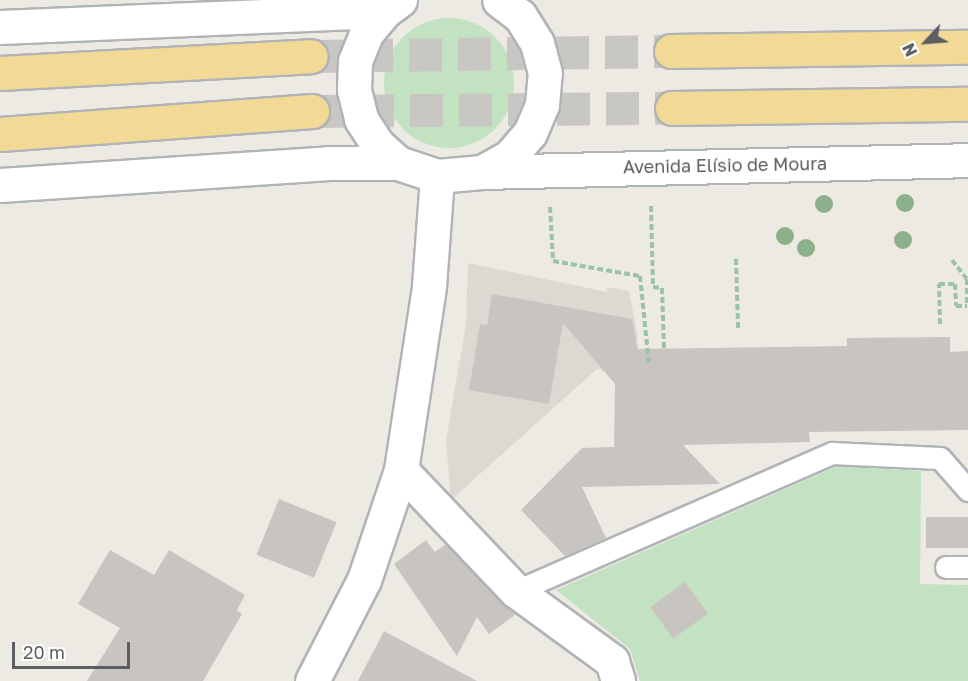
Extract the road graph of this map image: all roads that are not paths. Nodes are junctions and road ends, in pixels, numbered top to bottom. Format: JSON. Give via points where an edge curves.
{"nodes":[{"id":1,"x":499,"y":0,"type":"edge"},
{"id":2,"x":392,"y":5,"type":"edge"},
{"id":3,"x":0,"y":27,"type":"edge"},
{"id":4,"x":968,"y":47,"type":"edge"},
{"id":5,"x":670,"y":51,"type":"tunnel mouth"},
{"id":6,"x":311,"y":56,"type":"tunnel mouth"},
{"id":7,"x":0,"y":73,"type":"edge"},
{"id":8,"x":968,"y":104,"type":"edge"},
{"id":9,"x":672,"y":108,"type":"tunnel mouth"},
{"id":10,"x":312,"y":111,"type":"tunnel mouth"},
{"id":11,"x":0,"y":134,"type":"edge"},
{"id":12,"x":968,"y":160,"type":"edge"},
{"id":13,"x":398,"y":163,"type":"junction"},
{"id":14,"x":482,"y":172,"type":"junction"},
{"id":15,"x":437,"y":176,"type":"junction"},
{"id":16,"x":0,"y":185,"type":"edge"},
{"id":17,"x":400,"y":470,"type":"junction"},
{"id":18,"x":968,"y":490,"type":"edge"},
{"id":19,"x":946,"y":567,"type":"dead end"},
{"id":20,"x":968,"y":567,"type":"edge"},
{"id":21,"x":516,"y":591,"type":"junction"},
{"id":22,"x":312,"y":681,"type":"edge"},
{"id":23,"x":618,"y":681,"type":"edge"}],
"edges":[{"from":1,"to":14,"type":"street","via":[[520,16],[537,43],[544,74],[542,105],[530,133],[509,157]]},
{"from":2,"to":3,"type":"street"},
{"from":2,"to":13,"type":"street","via":[[366,34],[355,61],[354,90],[361,119],[376,144]]},
{"from":4,"to":5,"type":"highway"},
{"from":6,"to":7,"type":"highway"},
{"from":8,"to":9,"type":"highway"},
{"from":10,"to":11,"type":"highway"},
{"from":12,"to":14,"type":"street","name":"Avenida Elísio de Moura"},
{"from":13,"to":15,"type":"street"},
{"from":13,"to":16,"type":"street","via":[[329,163]]},
{"from":14,"to":15,"type":"street","name":"Avenida Elísio de Moura"},
{"from":15,"to":17,"type":"street","via":[[429,286]]},
{"from":17,"to":21,"type":"street"},
{"from":17,"to":22,"type":"street","via":[[364,580]]},
{"from":18,"to":21,"type":"lane","via":[[940,458],[832,453]]},
{"from":19,"to":20,"type":"lane"},
{"from":21,"to":23,"type":"street","via":[[612,662]]}]}
